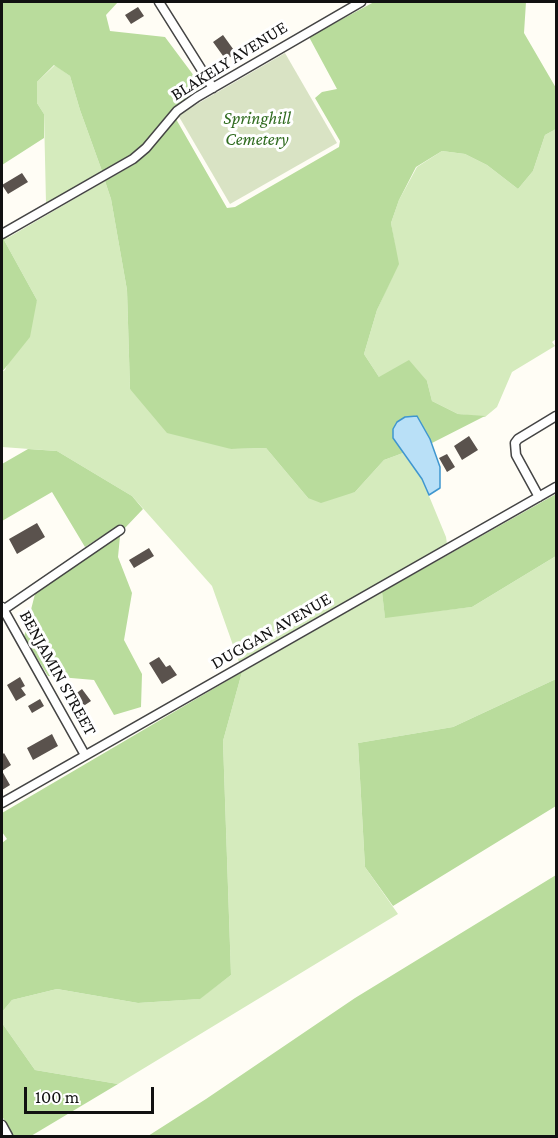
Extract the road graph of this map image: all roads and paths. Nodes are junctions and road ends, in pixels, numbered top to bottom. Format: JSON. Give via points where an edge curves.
{"nodes":[{"id":1,"x":159,"y":2,"type":"edge"},
{"id":2,"x":361,"y":2,"type":"edge"},
{"id":3,"x":213,"y":88,"type":"junction"},
{"id":4,"x":2,"y":234,"type":"edge"},
{"id":5,"x":556,"y":416,"type":"edge"},
{"id":6,"x":556,"y":487,"type":"edge"},
{"id":7,"x":540,"y":497,"type":"junction"},
{"id":8,"x":120,"y":530,"type":"dead end"},
{"id":9,"x":2,"y":609,"type":"edge"},
{"id":10,"x":85,"y":755,"type":"junction"},
{"id":11,"x":2,"y":803,"type":"edge"},
{"id":12,"x":2,"y":1125,"type":"edge"},
{"id":13,"x":8,"y":1137,"type":"edge"}],
"edges":[{"from":1,"to":3,"type":"street"},
{"from":2,"to":3,"type":"street","name":"BLAKELY AVENUE"},
{"from":3,"to":4,"type":"street","name":"BLAKELY AVENUE","via":[[177,111],[132,159]]},
{"from":5,"to":7,"type":"street","via":[[515,443],[516,455]]},
{"from":6,"to":7,"type":"street","name":"DUGGAN AVENUE"},
{"from":7,"to":10,"type":"street","name":"DUGGAN AVENUE"},
{"from":8,"to":9,"type":"street"},
{"from":9,"to":10,"type":"street","name":"BENJAMIN STREET"},
{"from":10,"to":11,"type":"street","name":"DUGGAN AVENUE"},
{"from":12,"to":13,"type":"street"}]}
